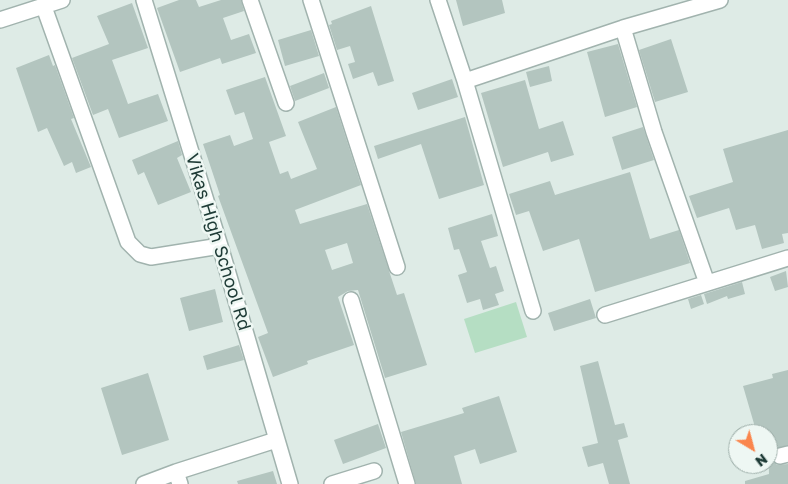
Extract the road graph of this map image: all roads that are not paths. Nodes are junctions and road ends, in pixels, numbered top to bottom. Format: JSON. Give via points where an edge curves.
{"nodes":[{"id":1,"x":62,"y":0,"type":"edge"},
{"id":2,"x":144,"y":0,"type":"edge"},
{"id":3,"x":250,"y":0,"type":"edge"},
{"id":4,"x":311,"y":0,"type":"edge"},
{"id":5,"x":438,"y":0,"type":"edge"},
{"id":6,"x":720,"y":0,"type":"edge"},
{"id":7,"x":44,"y":7,"type":"junction"},
{"id":8,"x":1,"y":18,"type":"edge"},
{"id":9,"x":623,"y":28,"type":"junction"},
{"id":10,"x":466,"y":81,"type":"junction"},
{"id":11,"x":286,"y":103,"type":"dead end"},
{"id":12,"x":220,"y":246,"type":"junction"},
{"id":13,"x":788,"y":258,"type":"edge"},
{"id":14,"x":397,"y":268,"type":"dead end"},
{"id":15,"x":707,"y":283,"type":"junction"},
{"id":16,"x":351,"y":300,"type":"dead end"},
{"id":17,"x":533,"y":311,"type":"dead end"},
{"id":18,"x":605,"y":316,"type":"dead end"},
{"id":19,"x":276,"y":440,"type":"junction"},
{"id":20,"x":374,"y":471,"type":"dead end"},
{"id":21,"x":178,"y":478,"type":"edge"},
{"id":22,"x":144,"y":484,"type":"edge"},
{"id":23,"x":290,"y":484,"type":"edge"},
{"id":24,"x":332,"y":484,"type":"edge"},
{"id":25,"x":407,"y":484,"type":"edge"}],
"edges":[{"from":1,"to":7,"type":"street"},
{"from":2,"to":12,"type":"street","name":"Vikas High School Rd"},
{"from":3,"to":11,"type":"street"},
{"from":4,"to":14,"type":"street"},
{"from":5,"to":10,"type":"street"},
{"from":6,"to":9,"type":"street"},
{"from":7,"to":8,"type":"street"},
{"from":7,"to":12,"type":"street","via":[[128,242],[140,254],[151,257]]},
{"from":9,"to":10,"type":"street"},
{"from":9,"to":15,"type":"street","via":[[654,132]]},
{"from":10,"to":17,"type":"street"},
{"from":12,"to":19,"type":"street","name":"Vikas High School Rd"},
{"from":13,"to":15,"type":"street"},
{"from":15,"to":18,"type":"street"},
{"from":16,"to":25,"type":"street"},
{"from":19,"to":21,"type":"street"},
{"from":19,"to":23,"type":"street","name":"Vikas High School Rd"},
{"from":20,"to":24,"type":"street"},
{"from":21,"to":22,"type":"street"}]}
